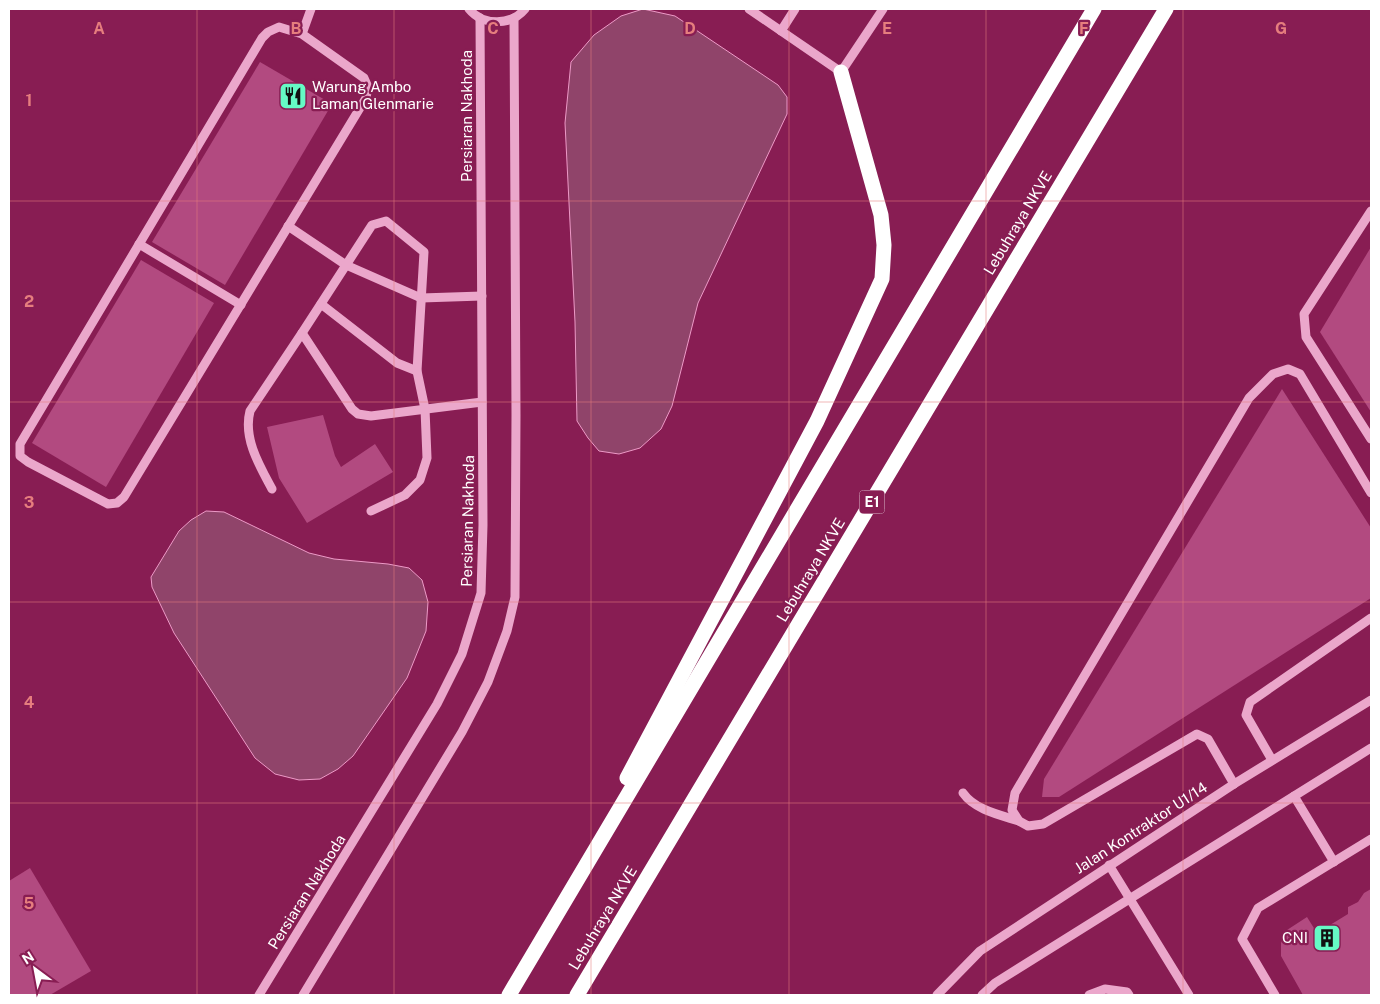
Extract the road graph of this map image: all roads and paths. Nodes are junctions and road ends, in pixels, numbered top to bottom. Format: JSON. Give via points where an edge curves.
{"nodes":[{"id":1,"x":311,"y":9,"type":"edge"},
{"id":2,"x":469,"y":9,"type":"edge"},
{"id":3,"x":525,"y":9,"type":"edge"},
{"id":4,"x":750,"y":9,"type":"edge"},
{"id":5,"x":795,"y":9,"type":"edge"},
{"id":6,"x":883,"y":9,"type":"edge"},
{"id":7,"x":1094,"y":9,"type":"edge"},
{"id":8,"x":1166,"y":9,"type":"edge"},
{"id":9,"x":480,"y":18,"type":"junction"},
{"id":10,"x":514,"y":18,"type":"junction"},
{"id":11,"x":781,"y":31,"type":"junction"},
{"id":12,"x":302,"y":34,"type":"junction"},
{"id":13,"x":841,"y":72,"type":"junction"},
{"id":14,"x":1371,"y":211,"type":"edge"},
{"id":15,"x":288,"y":226,"type":"junction"},
{"id":16,"x":139,"y":244,"type":"junction"},
{"id":17,"x":346,"y":265,"type":"junction"},
{"id":18,"x":482,"y":296,"type":"junction"},
{"id":19,"x":422,"y":298,"type":"junction"},
{"id":20,"x":321,"y":304,"type":"junction"},
{"id":21,"x":241,"y":305,"type":"junction"},
{"id":22,"x":302,"y":333,"type":"junction"},
{"id":23,"x":417,"y":371,"type":"junction"},
{"id":24,"x":482,"y":402,"type":"junction"},
{"id":25,"x":424,"y":409,"type":"junction"},
{"id":26,"x":1371,"y":439,"type":"edge"},
{"id":27,"x":272,"y":489,"type":"dead end"},
{"id":28,"x":1371,"y":493,"type":"edge"},
{"id":29,"x":371,"y":510,"type":"dead end"},
{"id":30,"x":1371,"y":618,"type":"edge"},
{"id":31,"x":1371,"y":700,"type":"edge"},
{"id":32,"x":1371,"y":748,"type":"edge"},
{"id":33,"x":1272,"y":760,"type":"junction"},
{"id":34,"x":1234,"y":784,"type":"junction"},
{"id":35,"x":963,"y":793,"type":"dead end"},
{"id":36,"x":1294,"y":796,"type":"junction"},
{"id":37,"x":1019,"y":821,"type":"junction"},
{"id":38,"x":1371,"y":839,"type":"edge"},
{"id":39,"x":1334,"y":862,"type":"junction"},
{"id":40,"x":1109,"y":865,"type":"junction"},
{"id":41,"x":1130,"y":899,"type":"junction"},
{"id":42,"x":532,"y":958,"type":"junction"},
{"id":43,"x":259,"y":995,"type":"edge"},
{"id":44,"x":303,"y":995,"type":"edge"},
{"id":45,"x":509,"y":995,"type":"edge"},
{"id":46,"x":577,"y":995,"type":"edge"},
{"id":47,"x":937,"y":995,"type":"edge"},
{"id":48,"x":982,"y":995,"type":"edge"},
{"id":49,"x":1089,"y":995,"type":"edge"},
{"id":50,"x":1129,"y":995,"type":"edge"},
{"id":51,"x":1190,"y":995,"type":"edge"},
{"id":52,"x":1276,"y":995,"type":"edge"}],
"edges":[{"from":1,"to":12,"type":"street"},
{"from":2,"to":9,"type":"street"},
{"from":3,"to":10,"type":"street"},
{"from":4,"to":11,"type":"street"},
{"from":5,"to":11,"type":"street"},
{"from":6,"to":13,"type":"street"},
{"from":7,"to":42,"type":"highway"},
{"from":8,"to":46,"type":"highway","name":"Lebuhraya NKVE","number":"E1"},
{"from":9,"to":10,"type":"street","via":[[497,22]]},
{"from":9,"to":18,"type":"street","name":"Persiaran Nakhoda"},
{"from":10,"to":44,"type":"street","via":[[515,597],[508,631],[488,682],[462,732]]},
{"from":11,"to":13,"type":"street"},
{"from":12,"to":15,"type":"street","via":[[364,78],[368,87],[366,98]]},
{"from":12,"to":16,"type":"street","via":[[279,27],[262,38]]},
{"from":13,"to":42,"type":"highway","via":[[881,215],[884,245],[882,279],[817,421]]},
{"from":14,"to":26,"type":"street","via":[[1304,314],[1306,337]]},
{"from":15,"to":17,"type":"street"},
{"from":15,"to":21,"type":"street"},
{"from":16,"to":21,"type":"street"},
{"from":16,"to":21,"type":"street","via":[[20,444],[20,456],[28,462],[108,504],[117,503],[124,497]]},
{"from":17,"to":19,"type":"street"},
{"from":17,"to":19,"type":"street","via":[[372,225],[386,221],[424,252]]},
{"from":17,"to":20,"type":"street"},
{"from":18,"to":19,"type":"street"},
{"from":18,"to":24,"type":"street","name":"Persiaran Nakhoda"},
{"from":19,"to":23,"type":"street"},
{"from":20,"to":22,"type":"street"},
{"from":20,"to":23,"type":"street","via":[[397,363]]},
{"from":22,"to":25,"type":"street","via":[[352,410],[358,414],[371,416]]},
{"from":22,"to":27,"type":"street","via":[[250,411],[247,421],[255,458]]},
{"from":23,"to":25,"type":"street"},
{"from":24,"to":25,"type":"street"},
{"from":24,"to":43,"type":"street","name":"Persiaran Nakhoda","via":[[481,593],[462,654],[437,704]]},
{"from":25,"to":29,"type":"street","via":[[427,458],[420,480],[405,495]]},
{"from":28,"to":37,"type":"street","via":[[1300,374],[1288,369],[1273,374],[1249,398],[1015,793],[1012,810]]},
{"from":30,"to":33,"type":"street","via":[[1250,702],[1246,715]]},
{"from":31,"to":33,"type":"street","name":"Jalan Kontraktor U1/14"},
{"from":32,"to":36,"type":"street"},
{"from":33,"to":34,"type":"street","name":"Jalan Kontraktor U1/14"},
{"from":34,"to":37,"type":"street","via":[[1208,739],[1197,734],[1043,824],[1028,826]]},
{"from":34,"to":40,"type":"street","name":"Jalan Kontraktor U1/14"},
{"from":35,"to":37,"type":"street","via":[[987,811]]},
{"from":36,"to":39,"type":"street"},
{"from":36,"to":41,"type":"street"},
{"from":38,"to":39,"type":"street"},
{"from":39,"to":52,"type":"street","via":[[1258,908],[1242,939]]},
{"from":40,"to":41,"type":"street"},
{"from":40,"to":47,"type":"street","name":"Jalan Kontraktor U1/14","via":[[980,951]]},
{"from":41,"to":48,"type":"street","via":[[995,983]]},
{"from":41,"to":51,"type":"street"},
{"from":42,"to":45,"type":"highway"},
{"from":49,"to":50,"type":"street","via":[[1105,989]]}]}
